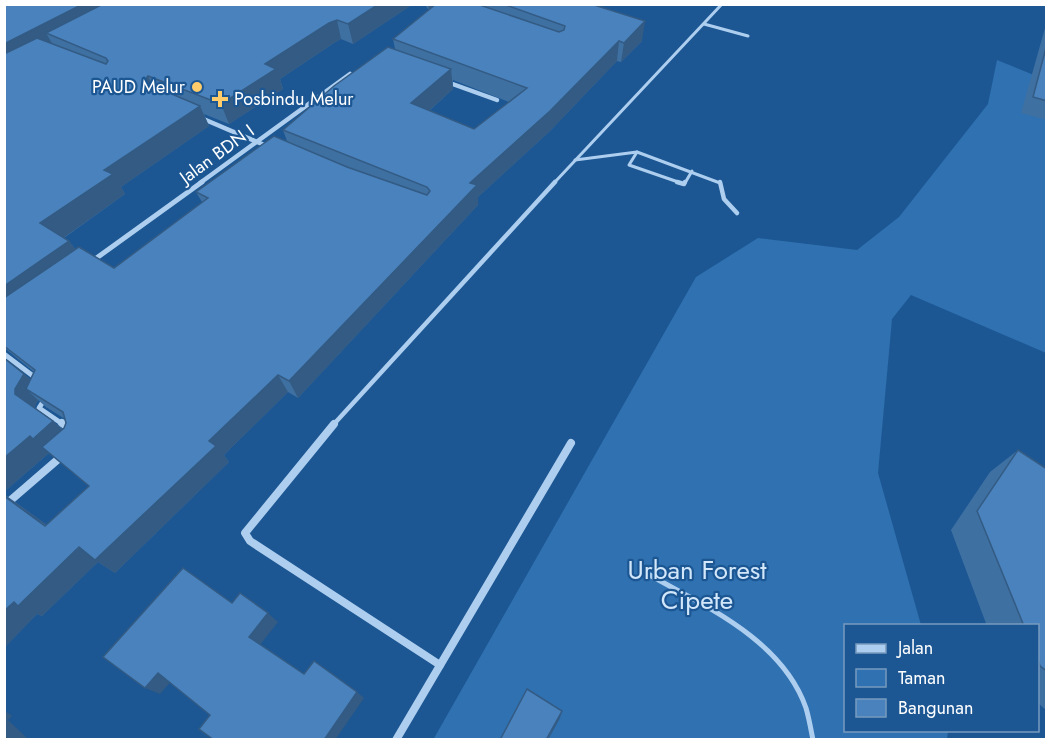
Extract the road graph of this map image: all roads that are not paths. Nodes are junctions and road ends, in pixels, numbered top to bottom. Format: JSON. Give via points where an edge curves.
{"nodes":[{"id":1,"x":722,"y":4,"type":"edge"},
{"id":2,"x":704,"y":24,"type":"junction"},
{"id":3,"x":748,"y":36,"type":"dead end"},
{"id":4,"x":358,"y":69,"type":"edge"},
{"id":5,"x":444,"y":81,"type":"edge"},
{"id":6,"x":497,"y":100,"type":"dead end"},
{"id":7,"x":191,"y":113,"type":"edge"},
{"id":8,"x":256,"y":141,"type":"junction"},
{"id":9,"x":277,"y":150,"type":"edge"},
{"id":10,"x":638,"y":152,"type":"junction"},
{"id":11,"x":575,"y":160,"type":"junction"},
{"id":12,"x":692,"y":171,"type":"junction"},
{"id":13,"x":737,"y":213,"type":"dead end"},
{"id":14,"x":82,"y":269,"type":"edge"},
{"id":15,"x":4,"y":354,"type":"edge"},
{"id":16,"x":43,"y":384,"type":"edge"},
{"id":17,"x":50,"y":390,"type":"edge"},
{"id":18,"x":334,"y":424,"type":"joint"},
{"id":19,"x":78,"y":434,"type":"edge"},
{"id":20,"x":571,"y":443,"type":"dead end"},
{"id":21,"x":66,"y":452,"type":"edge"},
{"id":22,"x":4,"y":506,"type":"edge"},
{"id":23,"x":646,"y":573,"type":"dead end"},
{"id":24,"x":440,"y":665,"type":"junction"},
{"id":25,"x":396,"y":740,"type":"edge"},
{"id":26,"x":813,"y":740,"type":"edge"}],
"edges":[{"from":1,"to":2,"type":"lane"},
{"from":2,"to":3,"type":"lane"},
{"from":2,"to":11,"type":"lane"},
{"from":4,"to":8,"type":"street","name":"Jalan BDN I"},
{"from":5,"to":6,"type":"street"},
{"from":7,"to":8,"type":"street"},
{"from":8,"to":9,"type":"street"},
{"from":8,"to":14,"type":"street","name":"Jalan BDN I"},
{"from":10,"to":11,"type":"lane"},
{"from":10,"to":12,"type":"lane"},
{"from":10,"to":12,"type":"lane","via":[[629,165],[684,184]]},
{"from":11,"to":18,"type":"lane"},
{"from":12,"to":13,"type":"lane","via":[[720,181],[724,199]]},
{"from":15,"to":16,"type":"street"},
{"from":17,"to":19,"type":"street","via":[[39,408]]},
{"from":18,"to":24,"type":"street","via":[[245,533],[250,541]]},
{"from":20,"to":24,"type":"street"},
{"from":21,"to":22,"type":"street"},
{"from":23,"to":26,"type":"lane","via":[[753,636],[778,660],[797,686],[811,720]]},
{"from":24,"to":25,"type":"street"}]}
